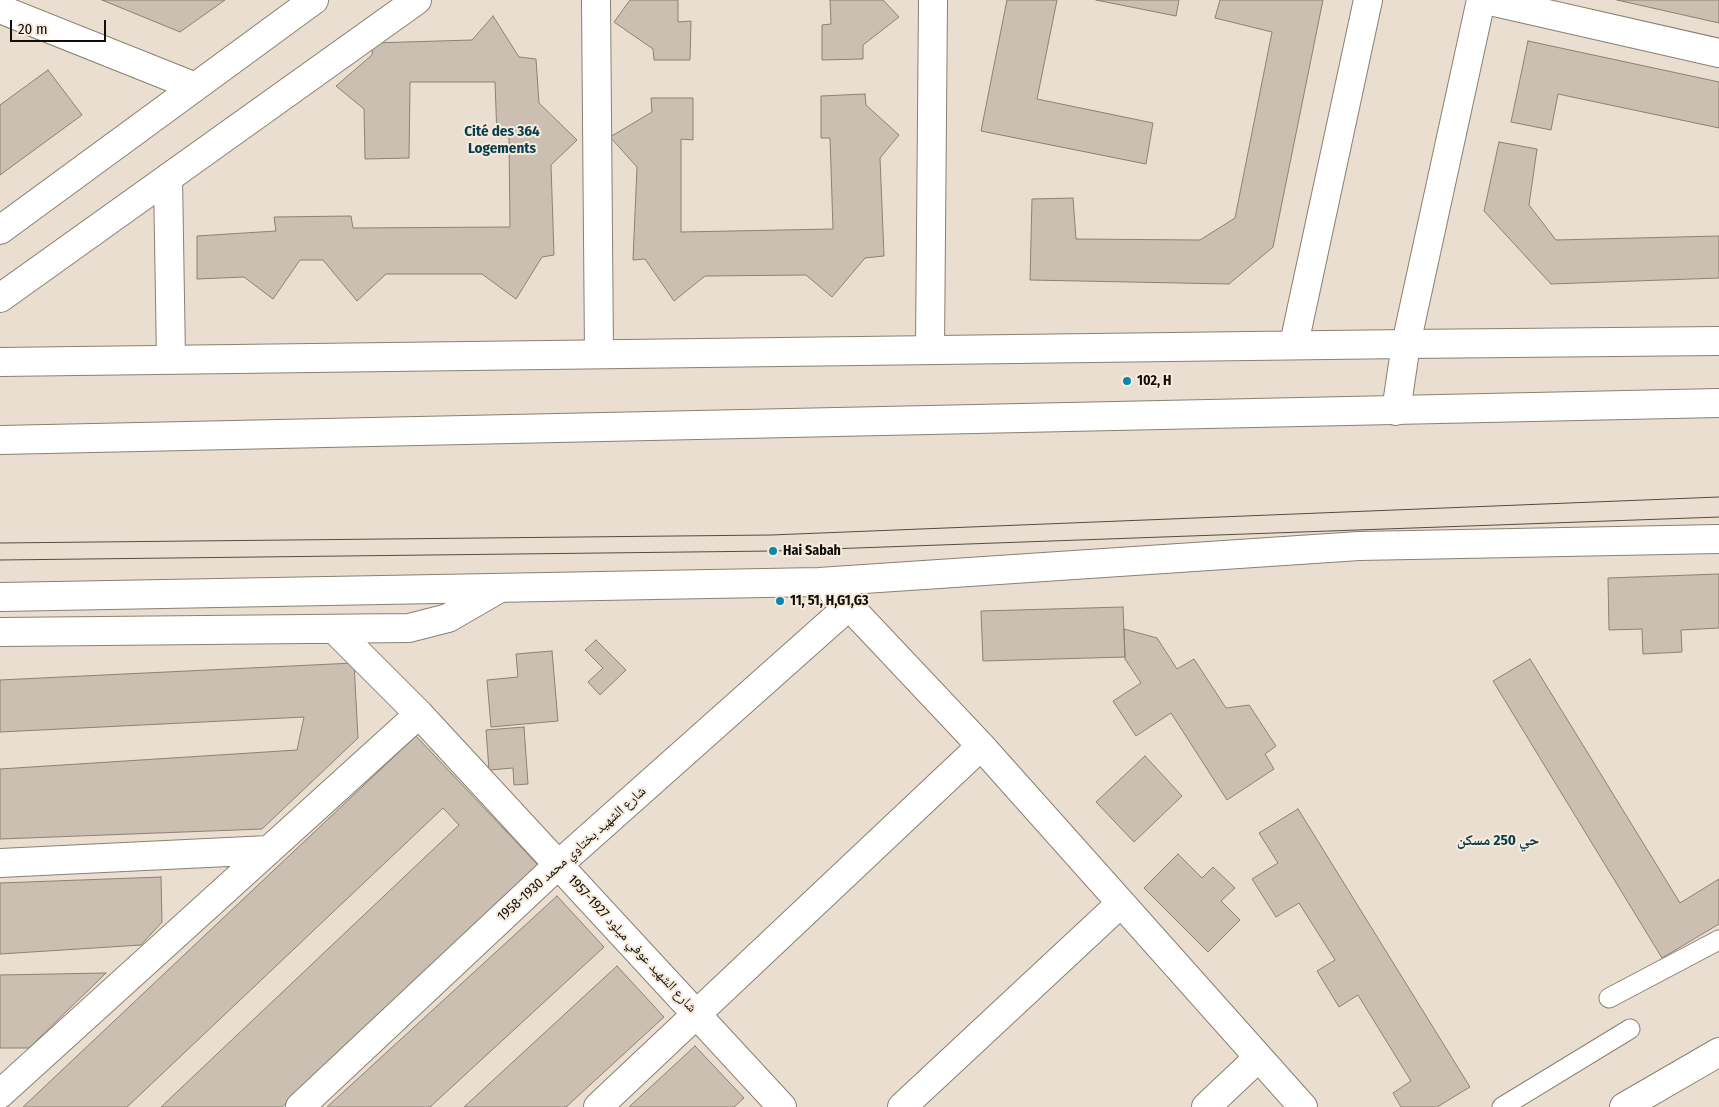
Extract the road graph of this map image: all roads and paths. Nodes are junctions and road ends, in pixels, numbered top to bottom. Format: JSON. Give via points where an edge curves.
{"nodes":[{"id":1,"x":314,"y":0,"type":"edge"},
{"id":2,"x":417,"y":0,"type":"edge"},
{"id":3,"x":596,"y":0,"type":"edge"},
{"id":4,"x":933,"y":0,"type":"edge"},
{"id":5,"x":1368,"y":0,"type":"edge"},
{"id":6,"x":1481,"y":0,"type":"edge"},
{"id":7,"x":1486,"y":0,"type":"edge"},
{"id":8,"x":0,"y":9,"type":"edge"},
{"id":9,"x":1719,"y":53,"type":"edge"},
{"id":10,"x":193,"y":86,"type":"junction"},
{"id":11,"x":168,"y":178,"type":"junction"},
{"id":12,"x":0,"y":230,"type":"edge"},
{"id":13,"x":0,"y":298,"type":"edge"},
{"id":14,"x":1719,"y":341,"type":"edge"},
{"id":15,"x":1294,"y":344,"type":"junction"},
{"id":16,"x":1406,"y":344,"type":"junction"},
{"id":17,"x":930,"y":348,"type":"junction"},
{"id":18,"x":599,"y":353,"type":"junction"},
{"id":19,"x":171,"y":360,"type":"junction"},
{"id":20,"x":0,"y":362,"type":"edge"},
{"id":21,"x":1719,"y":403,"type":"edge"},
{"id":22,"x":1396,"y":411,"type":"junction"},
{"id":23,"x":0,"y":440,"type":"edge"},
{"id":24,"x":1719,"y":539,"type":"edge"},
{"id":25,"x":820,"y":582,"type":"junction"},
{"id":26,"x":500,"y":588,"type":"junction"},
{"id":27,"x":0,"y":597,"type":"edge"},
{"id":28,"x":849,"y":606,"type":"junction"},
{"id":29,"x":336,"y":631,"type":"junction"},
{"id":30,"x":0,"y":632,"type":"edge"},
{"id":31,"x":418,"y":714,"type":"junction"},
{"id":32,"x":981,"y":746,"type":"junction"},
{"id":33,"x":269,"y":850,"type":"junction"},
{"id":34,"x":0,"y":863,"type":"edge"},
{"id":35,"x":558,"y":864,"type":"junction"},
{"id":36,"x":1121,"y":903,"type":"junction"},
{"id":37,"x":1719,"y":940,"type":"edge"},
{"id":38,"x":1610,"y":998,"type":"dead end"},
{"id":39,"x":697,"y":1015,"type":"junction"},
{"id":40,"x":1630,"y":1029,"type":"dead end"},
{"id":41,"x":1719,"y":1052,"type":"edge"},
{"id":42,"x":1258,"y":1058,"type":"junction"},
{"id":43,"x":0,"y":1094,"type":"edge"},
{"id":44,"x":300,"y":1107,"type":"edge"},
{"id":45,"x":598,"y":1107,"type":"edge"},
{"id":46,"x":782,"y":1107,"type":"edge"},
{"id":47,"x":902,"y":1107,"type":"edge"},
{"id":48,"x":1206,"y":1107,"type":"edge"},
{"id":49,"x":1303,"y":1107,"type":"edge"},
{"id":50,"x":1502,"y":1107,"type":"edge"},
{"id":51,"x":1624,"y":1107,"type":"edge"}],
"edges":[{"from":1,"to":10,"type":"street"},
{"from":2,"to":11,"type":"street"},
{"from":3,"to":18,"type":"street"},
{"from":4,"to":17,"type":"street"},
{"from":5,"to":15,"type":"street"},
{"from":6,"to":16,"type":"street"},
{"from":7,"to":9,"type":"street"},
{"from":8,"to":10,"type":"street"},
{"from":10,"to":12,"type":"street"},
{"from":11,"to":13,"type":"street"},
{"from":11,"to":19,"type":"street"},
{"from":14,"to":16,"type":"street"},
{"from":15,"to":16,"type":"street"},
{"from":15,"to":17,"type":"street"},
{"from":16,"to":22,"type":"street"},
{"from":17,"to":18,"type":"street"},
{"from":18,"to":19,"type":"street"},
{"from":19,"to":20,"type":"street"},
{"from":21,"to":22,"type":"street"},
{"from":22,"to":23,"type":"street"},
{"from":24,"to":25,"type":"street","via":[[1359,546]]},
{"from":25,"to":26,"type":"street"},
{"from":25,"to":28,"type":"street"},
{"from":26,"to":27,"type":"street"},
{"from":26,"to":29,"type":"street","via":[[448,618],[417,626]]},
{"from":28,"to":32,"type":"street"},
{"from":28,"to":35,"type":"street","name":"شارع الشهيد بختاوي محمد 1930-1958"},
{"from":29,"to":30,"type":"street"},
{"from":29,"to":31,"type":"street","name":"شارع الشهيد عوفي ميلود 1927-1957"},
{"from":31,"to":33,"type":"street"},
{"from":31,"to":35,"type":"street","name":"شارع الشهيد عوفي ميلود 1927-1957"},
{"from":32,"to":36,"type":"street"},
{"from":32,"to":39,"type":"street"},
{"from":33,"to":34,"type":"street"},
{"from":33,"to":43,"type":"street"},
{"from":35,"to":39,"type":"street","name":"شارع الشهيد عوفي ميلود 1927-1957"},
{"from":35,"to":44,"type":"street","name":"شارع الشهيد بختاوي محمد 1930-1958"},
{"from":36,"to":42,"type":"street"},
{"from":36,"to":47,"type":"street"},
{"from":37,"to":38,"type":"lane"},
{"from":39,"to":45,"type":"street"},
{"from":39,"to":46,"type":"street","name":"شارع الشهيد عوفي ميلود 1927-1957"},
{"from":40,"to":50,"type":"lane"},
{"from":41,"to":51,"type":"street"},
{"from":42,"to":48,"type":"street"},
{"from":42,"to":49,"type":"street"}]}
